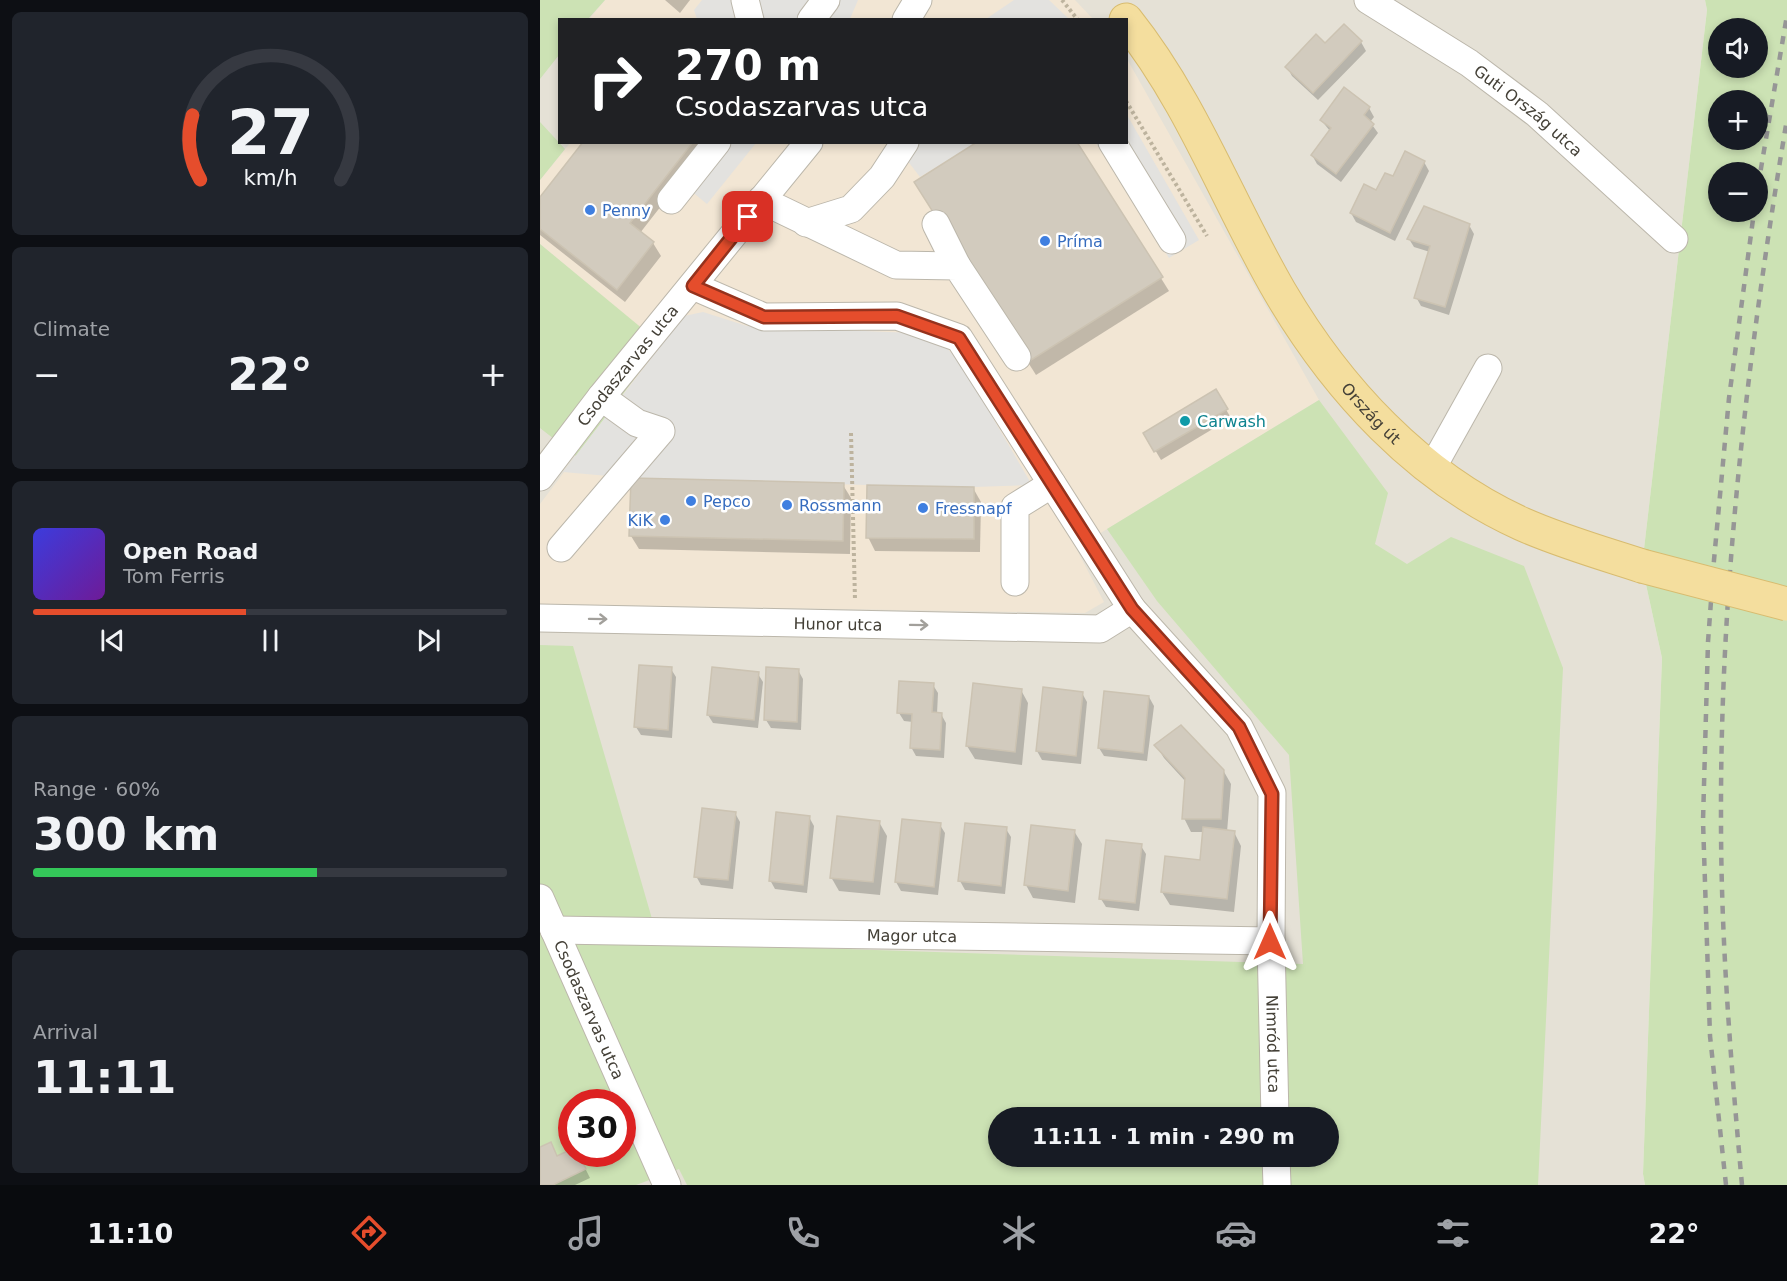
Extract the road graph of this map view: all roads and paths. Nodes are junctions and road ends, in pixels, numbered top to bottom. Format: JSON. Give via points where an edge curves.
{"nodes":[{"id":1,"x":745,"y":0,"type":"edge"},
{"id":2,"x":826,"y":0,"type":"edge"},
{"id":3,"x":918,"y":0,"type":"edge"},
{"id":4,"x":1062,"y":0,"type":"edge"},
{"id":5,"x":1109,"y":0,"type":"edge"},
{"id":6,"x":1371,"y":1,"type":"edge"},
{"id":7,"x":750,"y":18,"type":"edge"},
{"id":8,"x":813,"y":18,"type":"edge"},
{"id":9,"x":907,"y":18,"type":"edge"},
{"id":10,"x":1076,"y":18,"type":"edge"},
{"id":11,"x":1124,"y":18,"type":"edge"},
{"id":12,"x":1128,"y":22,"type":"edge"},
{"id":13,"x":1128,"y":104,"type":"edge"},
{"id":14,"x":715,"y":144,"type":"edge"},
{"id":15,"x":807,"y":144,"type":"edge"},
{"id":16,"x":904,"y":144,"type":"edge"},
{"id":17,"x":1113,"y":144,"type":"edge"},
{"id":18,"x":671,"y":200,"type":"dead end"},
{"id":19,"x":761,"y":200,"type":"junction"},
{"id":20,"x":806,"y":223,"type":"junction"},
{"id":21,"x":936,"y":224,"type":"dead end"},
{"id":22,"x":1207,"y":236,"type":"dead end"},
{"id":23,"x":1674,"y":239,"type":"dead end"},
{"id":24,"x":1172,"y":240,"type":"dead end"},
{"id":25,"x":957,"y":266,"type":"junction"},
{"id":26,"x":693,"y":286,"type":"junction"},
{"id":27,"x":1017,"y":357,"type":"dead end"},
{"id":28,"x":1488,"y":368,"type":"dead end"},
{"id":29,"x":601,"y":397,"type":"junction"},
{"id":30,"x":851,"y":433,"type":"dead end"},
{"id":31,"x":1431,"y":470,"type":"junction"},
{"id":32,"x":540,"y":477,"type":"edge"},
{"id":33,"x":1052,"y":484,"type":"junction"},
{"id":34,"x":561,"y":548,"type":"dead end"},
{"id":35,"x":1015,"y":582,"type":"dead end"},
{"id":36,"x":1787,"y":604,"type":"edge"},
{"id":37,"x":1132,"y":609,"type":"junction"},
{"id":38,"x":540,"y":618,"type":"edge"},
{"id":39,"x":856,"y":624,"type":"junction"},
{"id":40,"x":540,"y":898,"type":"edge"},
{"id":41,"x":554,"y":930,"type":"junction"},
{"id":42,"x":1270,"y":942,"type":"junction"},
{"id":43,"x":1275,"y":1107,"type":"edge"},
{"id":44,"x":1276,"y":1167,"type":"edge"},
{"id":45,"x":667,"y":1185,"type":"edge"},
{"id":46,"x":1277,"y":1185,"type":"edge"}],
"edges":[{"from":1,"to":7,"type":"street"},
{"from":2,"to":8,"type":"street"},
{"from":3,"to":9,"type":"street"},
{"from":4,"to":10,"type":"path"},
{"from":5,"to":11,"type":"main road","name":"Ország út"},
{"from":6,"to":23,"type":"street","name":"Guti Ország utca","via":[[1469,63],[1536,114]]},
{"from":12,"to":31,"type":"main road","name":"Ország út","via":[[1152,52],[1188,112],[1280,291],[1320,353],[1369,413]]},
{"from":13,"to":22,"type":"path"},
{"from":14,"to":18,"type":"street"},
{"from":15,"to":19,"type":"street","name":"Csodaszarvas utca"},
{"from":16,"to":20,"type":"street","via":[[882,177],[851,210]]},
{"from":17,"to":24,"type":"street"},
{"from":19,"to":20,"type":"street"},
{"from":19,"to":26,"type":"street","name":"Csodaszarvas utca"},
{"from":20,"to":25,"type":"street","via":[[896,265]]},
{"from":21,"to":25,"type":"street"},
{"from":25,"to":27,"type":"street"},
{"from":26,"to":29,"type":"street","name":"Csodaszarvas utca"},
{"from":26,"to":33,"type":"street","name":"Nimród utca","via":[[764,317],[897,316],[959,338]]},
{"from":28,"to":31,"type":"street"},
{"from":29,"to":32,"type":"street","name":"Csodaszarvas utca"},
{"from":29,"to":34,"type":"street","via":[[637,423],[661,430]]},
{"from":30,"to":39,"type":"path"},
{"from":31,"to":36,"type":"main road","name":"Ország út","bridge":true,"via":[[1521,524],[1642,566]]},
{"from":33,"to":35,"type":"street","via":[[1015,507]]},
{"from":33,"to":37,"type":"street","name":"Nimród utca"},
{"from":39,"to":37,"type":"street","name":"Hunor utca","one_way":true,"via":[[1100,628]]},
{"from":37,"to":42,"type":"street","name":"Nimród utca","via":[[1239,727],[1272,794]]},
{"from":38,"to":39,"type":"street","name":"Hunor utca","one_way":true},
{"from":40,"to":41,"type":"street","name":"Csodaszarvas utca"},
{"from":41,"to":42,"type":"street","name":"Magor utca"},
{"from":41,"to":45,"type":"street","name":"Csodaszarvas utca"},
{"from":42,"to":43,"type":"street","name":"Nimród utca"},
{"from":44,"to":46,"type":"street"}]}
